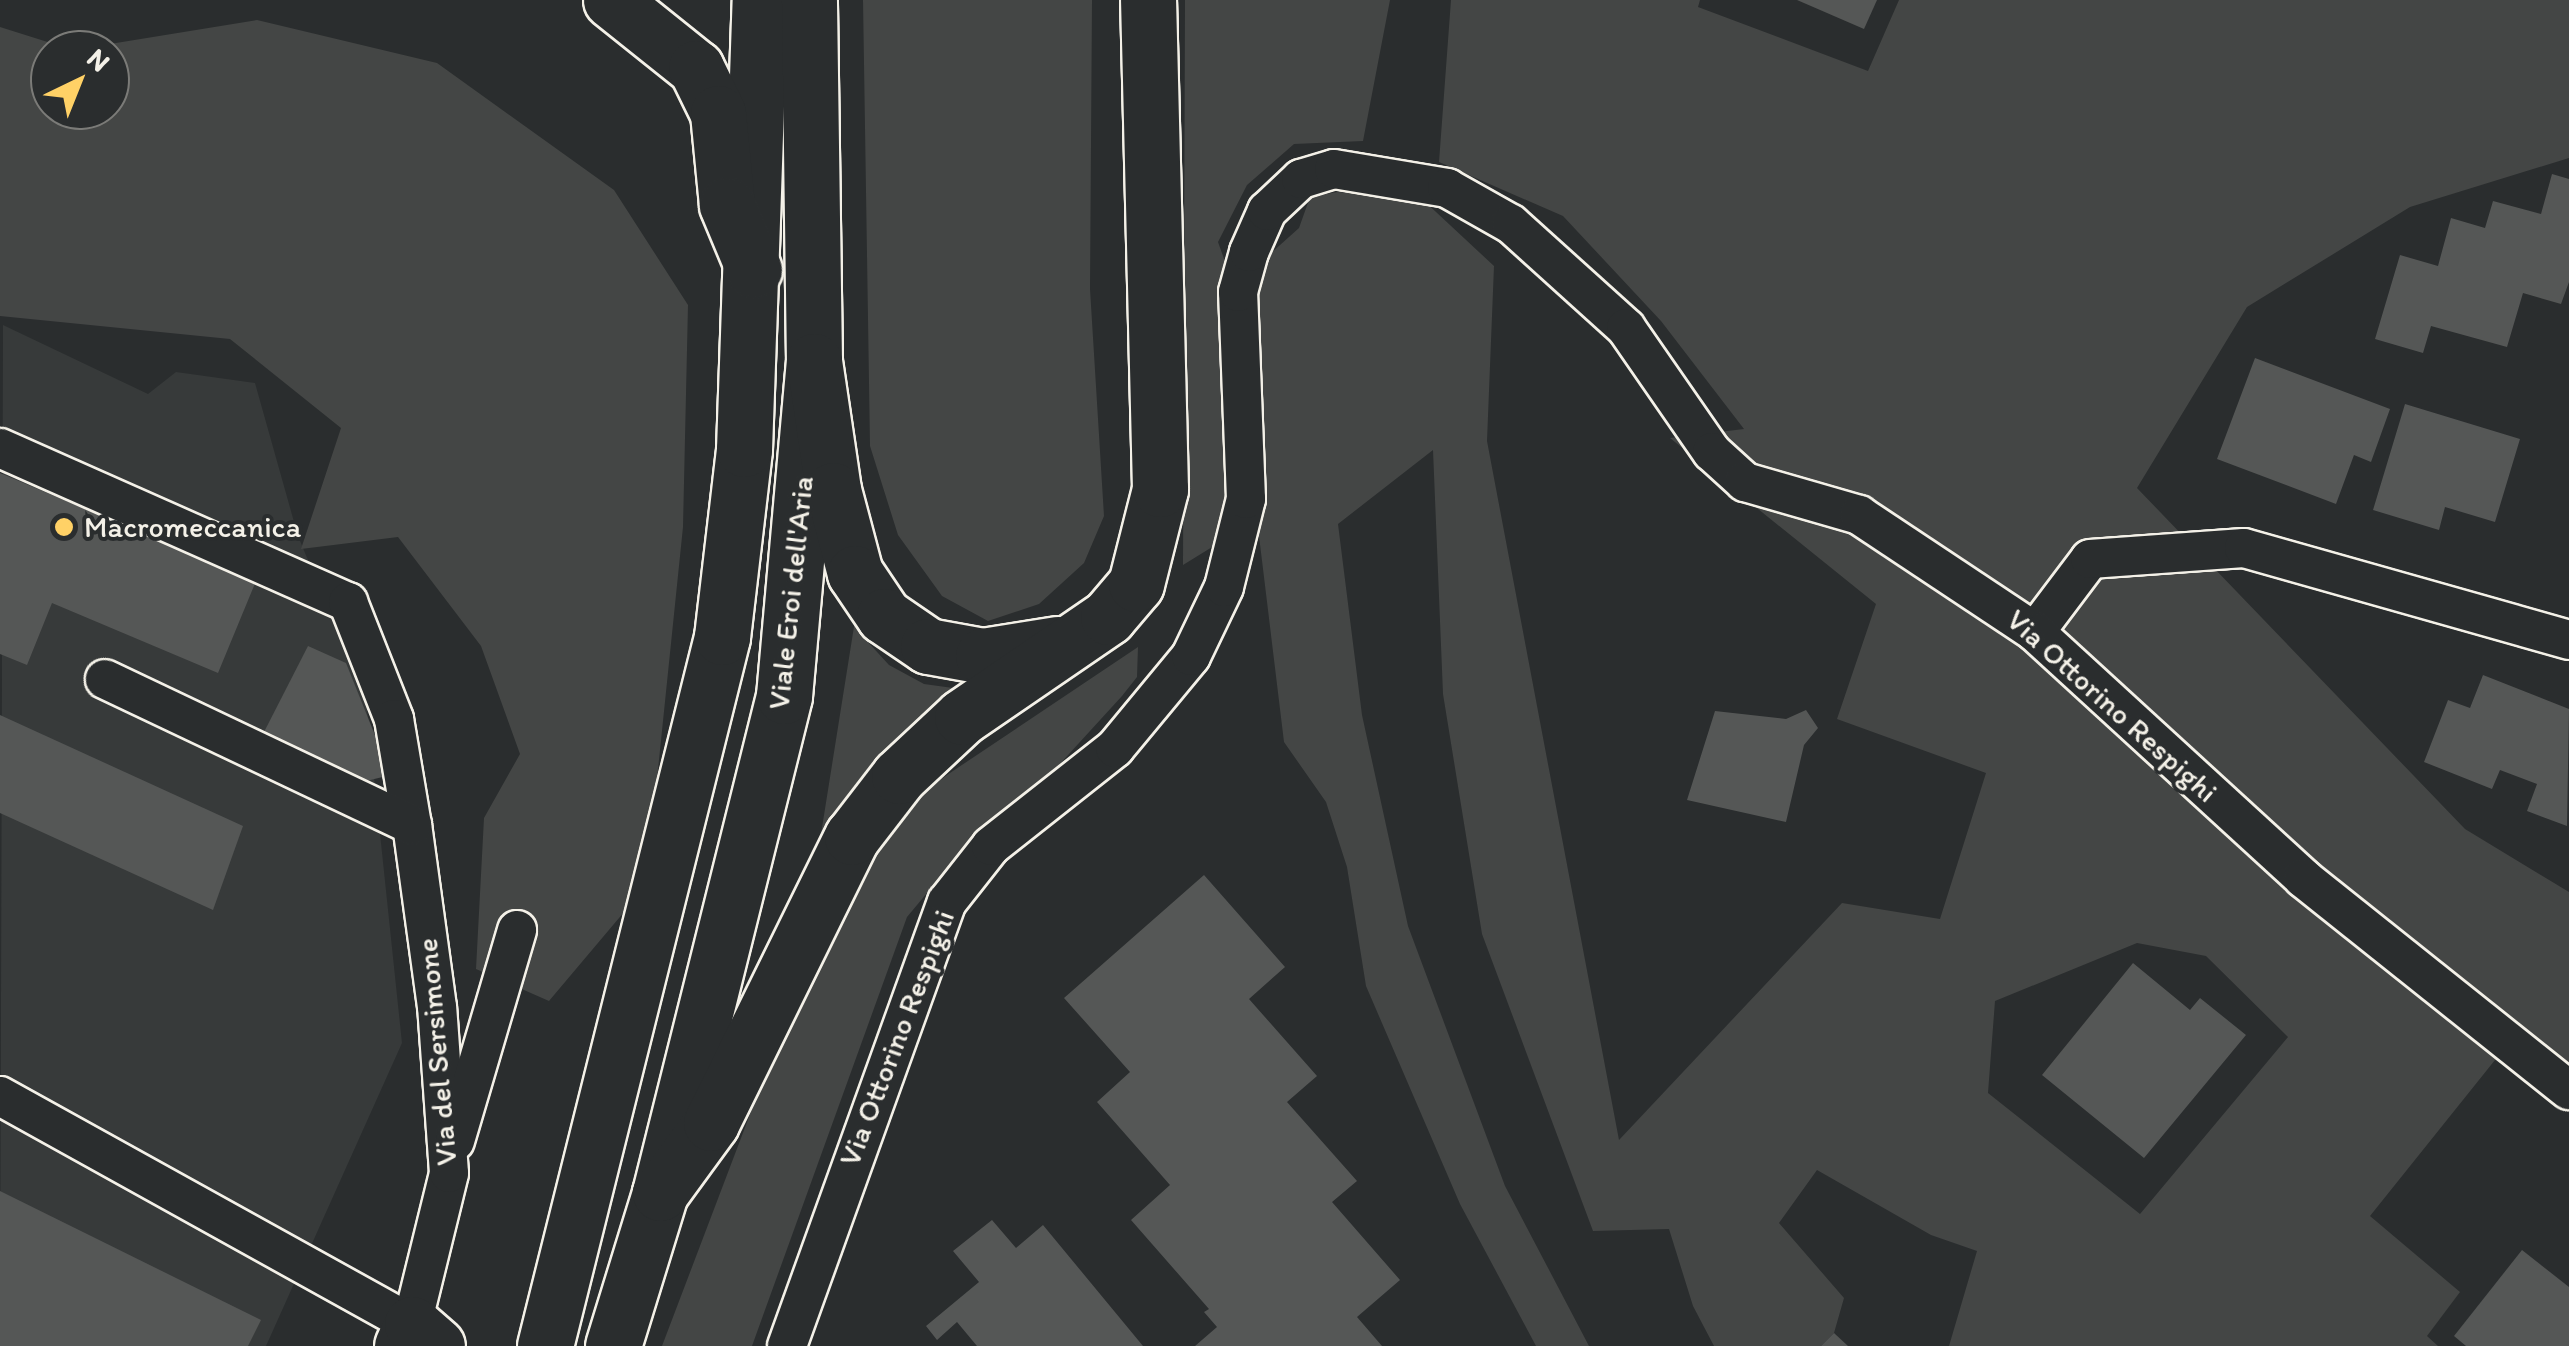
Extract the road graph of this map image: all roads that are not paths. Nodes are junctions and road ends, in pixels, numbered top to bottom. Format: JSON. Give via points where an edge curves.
{"nodes":[{"id":1,"x":611,"y":0,"type":"edge"},
{"id":2,"x":760,"y":0,"type":"edge"},
{"id":3,"x":809,"y":0,"type":"edge"},
{"id":4,"x":1148,"y":0,"type":"edge"},
{"id":5,"x":754,"y":270,"type":"junction"},
{"id":6,"x":814,"y":361,"type":"junction"},
{"id":7,"x":0,"y":448,"type":"edge"},
{"id":8,"x":2566,"y":630,"type":"edge"},
{"id":9,"x":2035,"y":632,"type":"junction"},
{"id":10,"x":1076,"y":641,"type":"junction"},
{"id":11,"x":106,"y":679,"type":"dead end"},
{"id":12,"x":412,"y":825,"type":"junction"},
{"id":13,"x":517,"y":930,"type":"dead end"},
{"id":14,"x":2569,"y":1090,"type":"edge"},
{"id":15,"x":0,"y":1096,"type":"edge"},
{"id":16,"x":448,"y":1162,"type":"junction"},
{"id":17,"x":660,"y":1193,"type":"junction"},
{"id":18,"x":552,"y":1321,"type":"edge"},
{"id":19,"x":417,"y":1339,"type":"edge"},
{"id":20,"x":613,"y":1345,"type":"edge"},
{"id":21,"x":787,"y":1346,"type":"edge"}],
"edges":[{"from":1,"to":5,"type":"main road","via":[[696,68],[718,112],[728,204]]},
{"from":2,"to":5,"type":"main road","name":"Viale Eroi dell'Aria"},
{"from":3,"to":6,"type":"main road","name":"Viale Eroi dell'Aria"},
{"from":4,"to":10,"type":"main road","via":[[1160,489],[1136,584]]},
{"from":5,"to":18,"type":"main road","name":"Viale Eroi dell'Aria","via":[[744,450],[722,637]]},
{"from":6,"to":10,"type":"main road","via":[[833,490],[854,573],[884,616],[928,646],[983,656]]},
{"from":6,"to":17,"type":"main road","name":"Viale Eroi dell'Aria","via":[[784,696]]},
{"from":7,"to":12,"type":"street","name":"Via del Sersimone","via":[[348,602],[394,719]]},
{"from":8,"to":9,"type":"street","via":[[2244,548],[2090,559]]},
{"from":9,"to":14,"type":"street","name":"Via Ottorino Respighi","via":[[2303,878]]},
{"from":9,"to":21,"type":"street","name":"Via Ottorino Respighi","via":[[1858,515],[1745,482],[1712,452],[1626,328],[1510,224],[1447,188],[1334,168],[1301,179],[1267,211],[1238,292],[1246,499],[1224,587],[1191,656],[1115,748],[991,846],[947,902]]},
{"from":10,"to":17,"type":"main road","via":[[962,717],[898,776],[852,837],[711,1122]]},
{"from":11,"to":12,"type":"street"},
{"from":12,"to":16,"type":"street","name":"Via del Sersimone","via":[[437,1007]]},
{"from":13,"to":16,"type":"street"},
{"from":15,"to":19,"type":"street","name":"Via del Sersimone"},
{"from":16,"to":19,"type":"street","name":"Via del Sersimone"},
{"from":17,"to":20,"type":"main road","name":"Viale Eroi dell'Aria"}]}
